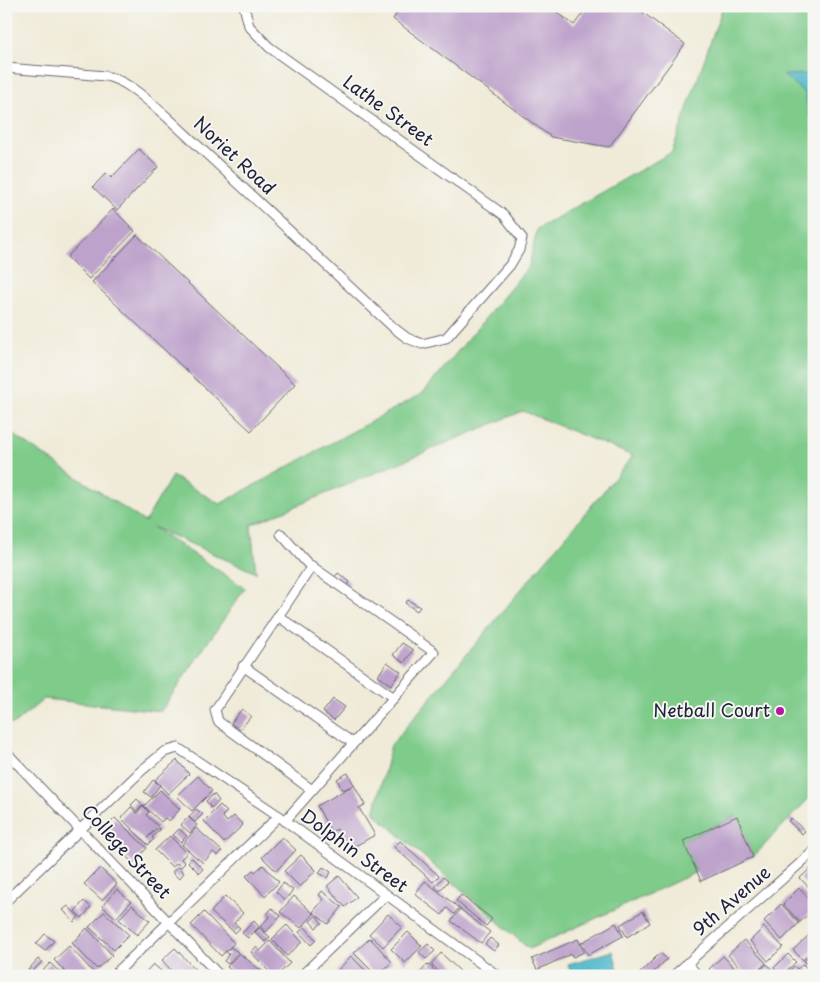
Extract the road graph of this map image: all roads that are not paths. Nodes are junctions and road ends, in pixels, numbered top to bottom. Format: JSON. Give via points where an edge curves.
{"nodes":[{"id":1,"x":244,"y":6,"type":"edge"},
{"id":2,"x":6,"y":68,"type":"edge"},
{"id":3,"x":407,"y":338,"type":"joint"},
{"id":4,"x":281,"y":534,"type":"dead end"},
{"id":5,"x":312,"y":566,"type":"junction"},
{"id":6,"x":278,"y":616,"type":"junction"},
{"id":7,"x":243,"y":666,"type":"junction"},
{"id":8,"x":394,"y":698,"type":"junction"},
{"id":9,"x":354,"y":743,"type":"junction"},
{"id":10,"x":6,"y":752,"type":"edge"},
{"id":11,"x":312,"y":790,"type":"junction"},
{"id":12,"x":282,"y":819,"type":"junction"},
{"id":13,"x":81,"y":828,"type":"junction"},
{"id":14,"x":814,"y":851,"type":"edge"},
{"id":15,"x":386,"y":895,"type":"junction"},
{"id":16,"x":6,"y":901,"type":"edge"},
{"id":17,"x":169,"y":922,"type":"junction"},
{"id":18,"x":687,"y":963,"type":"junction"},
{"id":19,"x":492,"y":974,"type":"edge"},
{"id":20,"x":113,"y":976,"type":"edge"},
{"id":21,"x":220,"y":976,"type":"edge"},
{"id":22,"x":301,"y":976,"type":"edge"},
{"id":23,"x":673,"y":976,"type":"edge"},
{"id":24,"x":698,"y":976,"type":"edge"}],
"edges":[{"from":1,"to":3,"type":"street","name":"Lathe Street","via":[[249,26],[268,47],[504,215],[522,238],[510,265],[446,338],[422,344]]},
{"from":2,"to":3,"type":"street","name":"Noriet Road","via":[[106,76],[129,86],[167,117]]},
{"from":4,"to":5,"type":"street"},
{"from":5,"to":6,"type":"street"},
{"from":5,"to":8,"type":"street","via":[[434,652]]},
{"from":6,"to":7,"type":"street"},
{"from":6,"to":8,"type":"street"},
{"from":7,"to":9,"type":"street"},
{"from":7,"to":11,"type":"street","via":[[216,705],[218,721]]},
{"from":8,"to":9,"type":"street"},
{"from":9,"to":11,"type":"street"},
{"from":10,"to":13,"type":"street","name":"College Street"},
{"from":11,"to":12,"type":"street"},
{"from":12,"to":13,"type":"street","name":"Dolphin Street","via":[[184,749],[175,748],[164,752],[141,770]]},
{"from":12,"to":15,"type":"street","name":"Dolphin Street"},
{"from":12,"to":17,"type":"street"},
{"from":13,"to":16,"type":"street"},
{"from":13,"to":17,"type":"street","name":"College Street"},
{"from":14,"to":18,"type":"street","name":"9th Avenue"},
{"from":15,"to":19,"type":"street","name":"Dolphin Street"},
{"from":15,"to":22,"type":"street"},
{"from":17,"to":20,"type":"street"},
{"from":17,"to":21,"type":"street","name":"College Street"},
{"from":18,"to":23,"type":"street","name":"9th Avenue"},
{"from":18,"to":24,"type":"street"}]}
